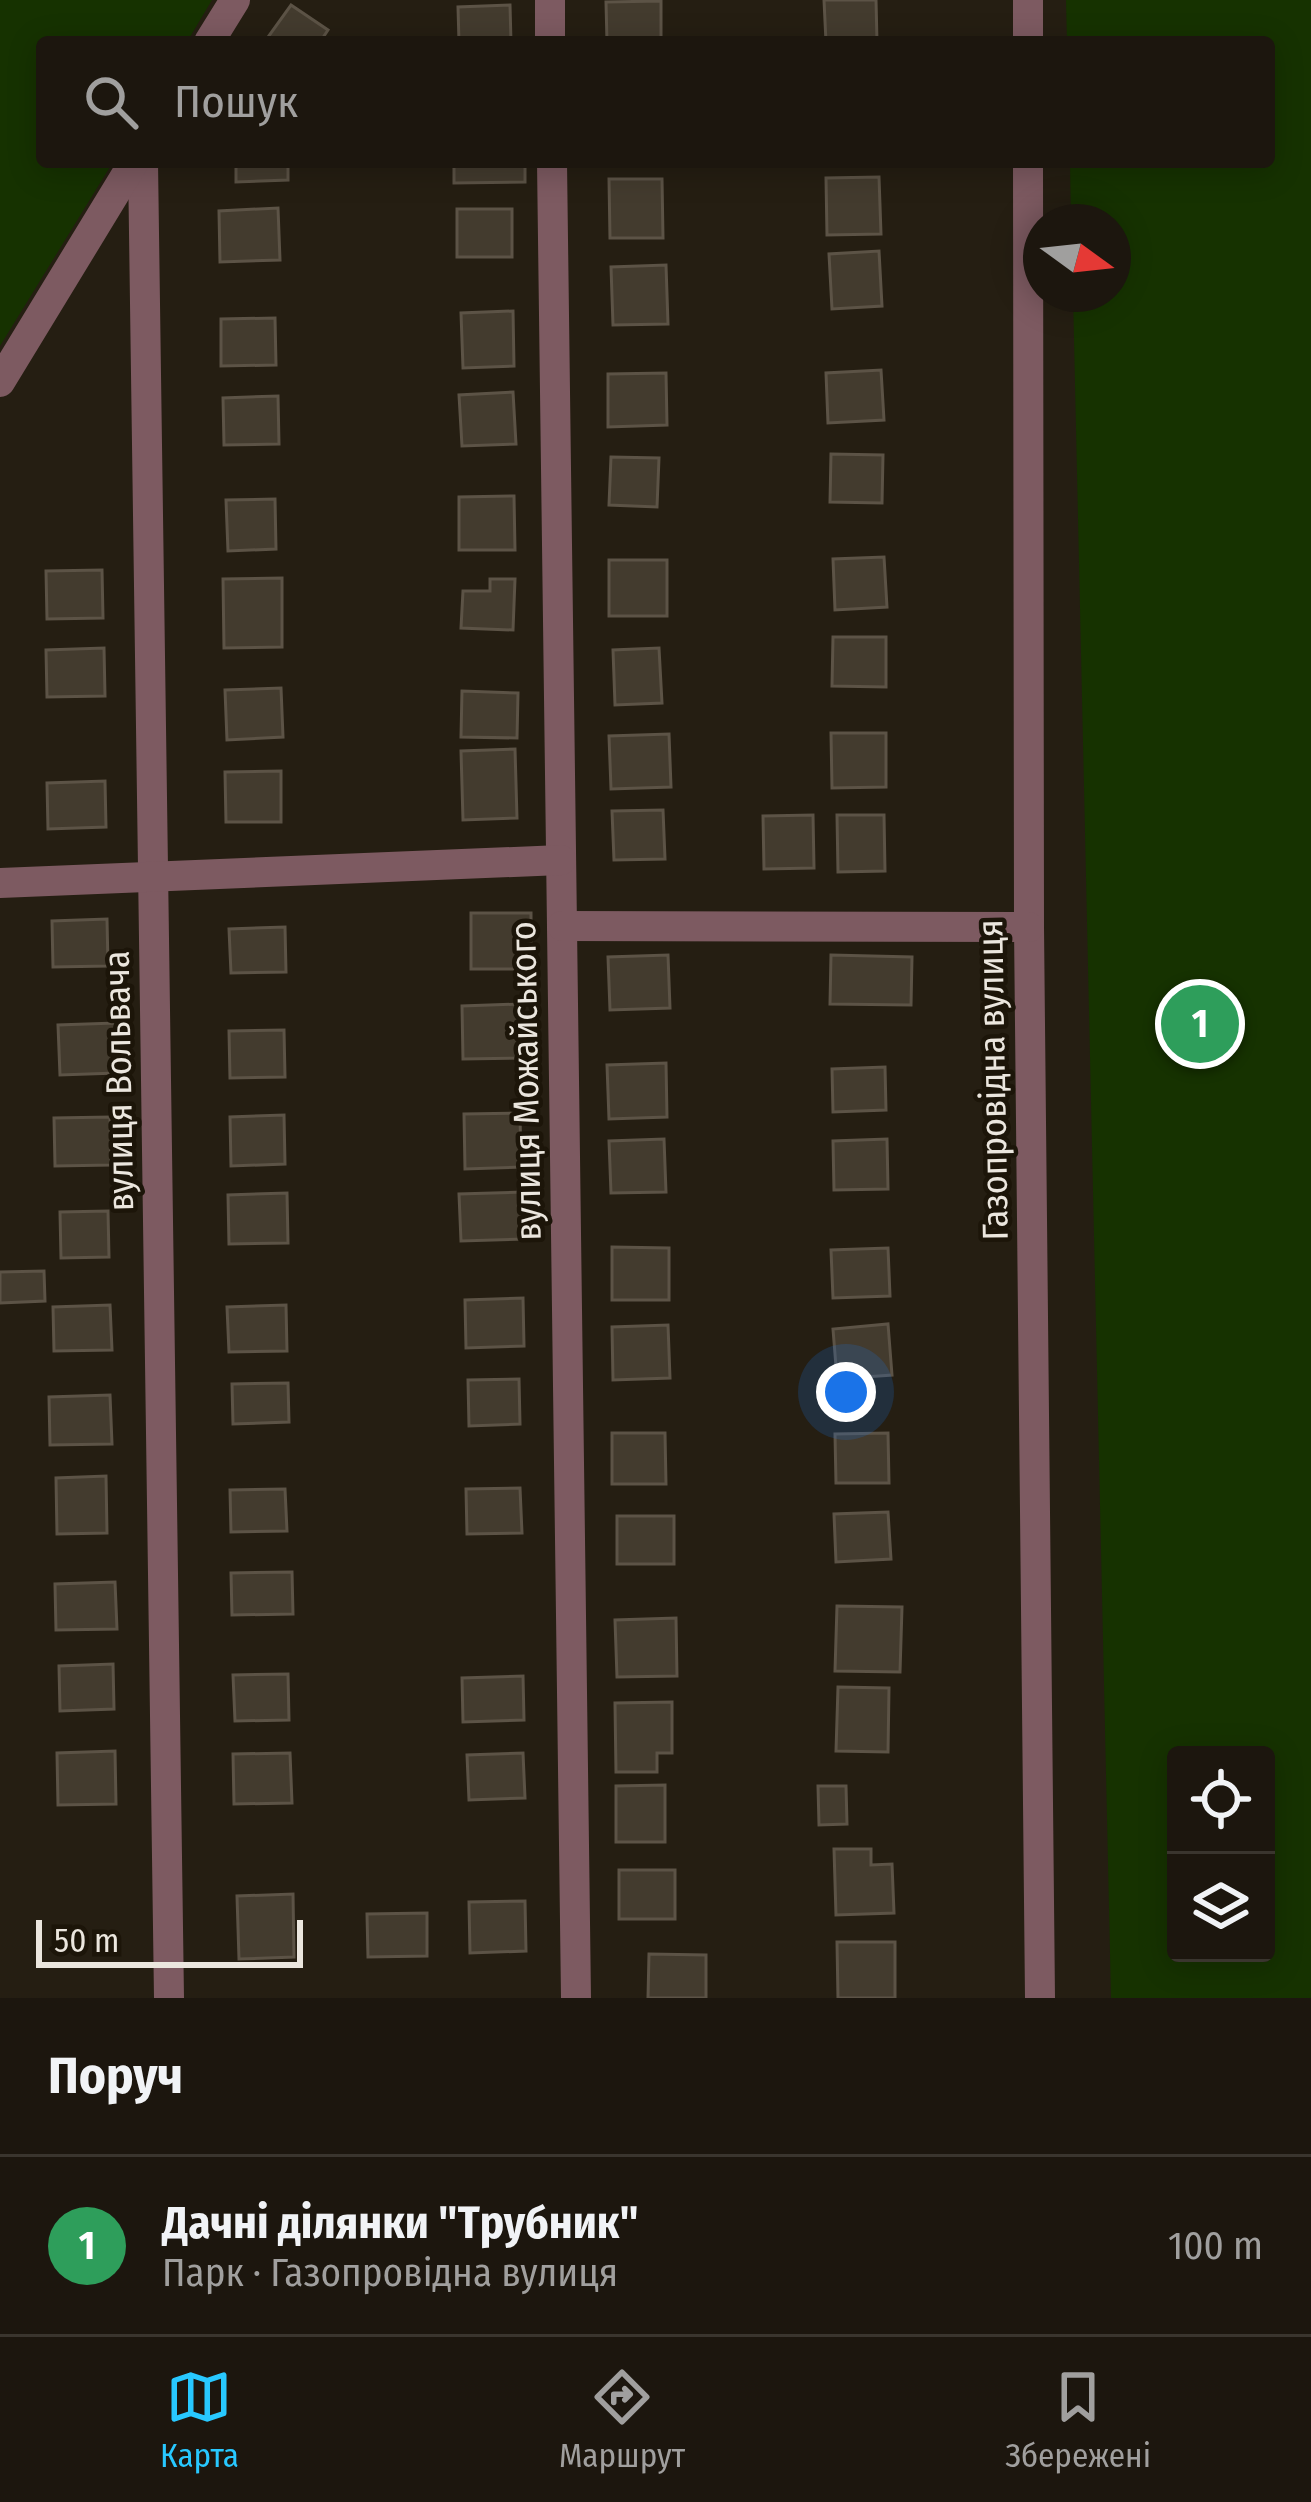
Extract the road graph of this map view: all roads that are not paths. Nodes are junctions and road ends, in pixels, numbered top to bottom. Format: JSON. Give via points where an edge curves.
{"nodes":[{"id":1,"x":235,"y":0,"type":"edge"},
{"id":2,"x":550,"y":0,"type":"edge"},
{"id":3,"x":1028,"y":0,"type":"edge"},
{"id":4,"x":213,"y":36,"type":"edge"},
{"id":5,"x":550,"y":36,"type":"edge"},
{"id":6,"x":1028,"y":36,"type":"edge"},
{"id":7,"x":135,"y":168,"type":"edge"},
{"id":8,"x":139,"y":168,"type":"edge"},
{"id":9,"x":552,"y":168,"type":"edge"},
{"id":10,"x":1028,"y":168,"type":"edge"},
{"id":11,"x":0,"y":382,"type":"edge"},
{"id":12,"x":561,"y":860,"type":"junction"},
{"id":13,"x":154,"y":879,"type":"junction"},
{"id":14,"x":0,"y":884,"type":"edge"},
{"id":15,"x":562,"y":926,"type":"junction"},
{"id":16,"x":1029,"y":927,"type":"junction"},
{"id":17,"x":169,"y":1998,"type":"edge"},
{"id":18,"x":576,"y":1998,"type":"edge"},
{"id":19,"x":1040,"y":1998,"type":"edge"}],
"edges":[{"from":1,"to":4,"type":"street"},
{"from":2,"to":5,"type":"street"},
{"from":3,"to":6,"type":"street"},
{"from":7,"to":11,"type":"street"},
{"from":8,"to":13,"type":"street","name":"вулиця Вольвача"},
{"from":9,"to":12,"type":"street","name":"вулиця Можайського"},
{"from":10,"to":16,"type":"street","name":"Газопровідна вулиця"},
{"from":12,"to":13,"type":"street"},
{"from":12,"to":15,"type":"street","name":"вулиця Можайського"},
{"from":13,"to":14,"type":"street"},
{"from":13,"to":17,"type":"street","name":"вулиця Вольвача"},
{"from":15,"to":16,"type":"street"},
{"from":15,"to":18,"type":"street","name":"вулиця Можайського"},
{"from":16,"to":19,"type":"street","name":"Газопровідна вулиця"}]}
